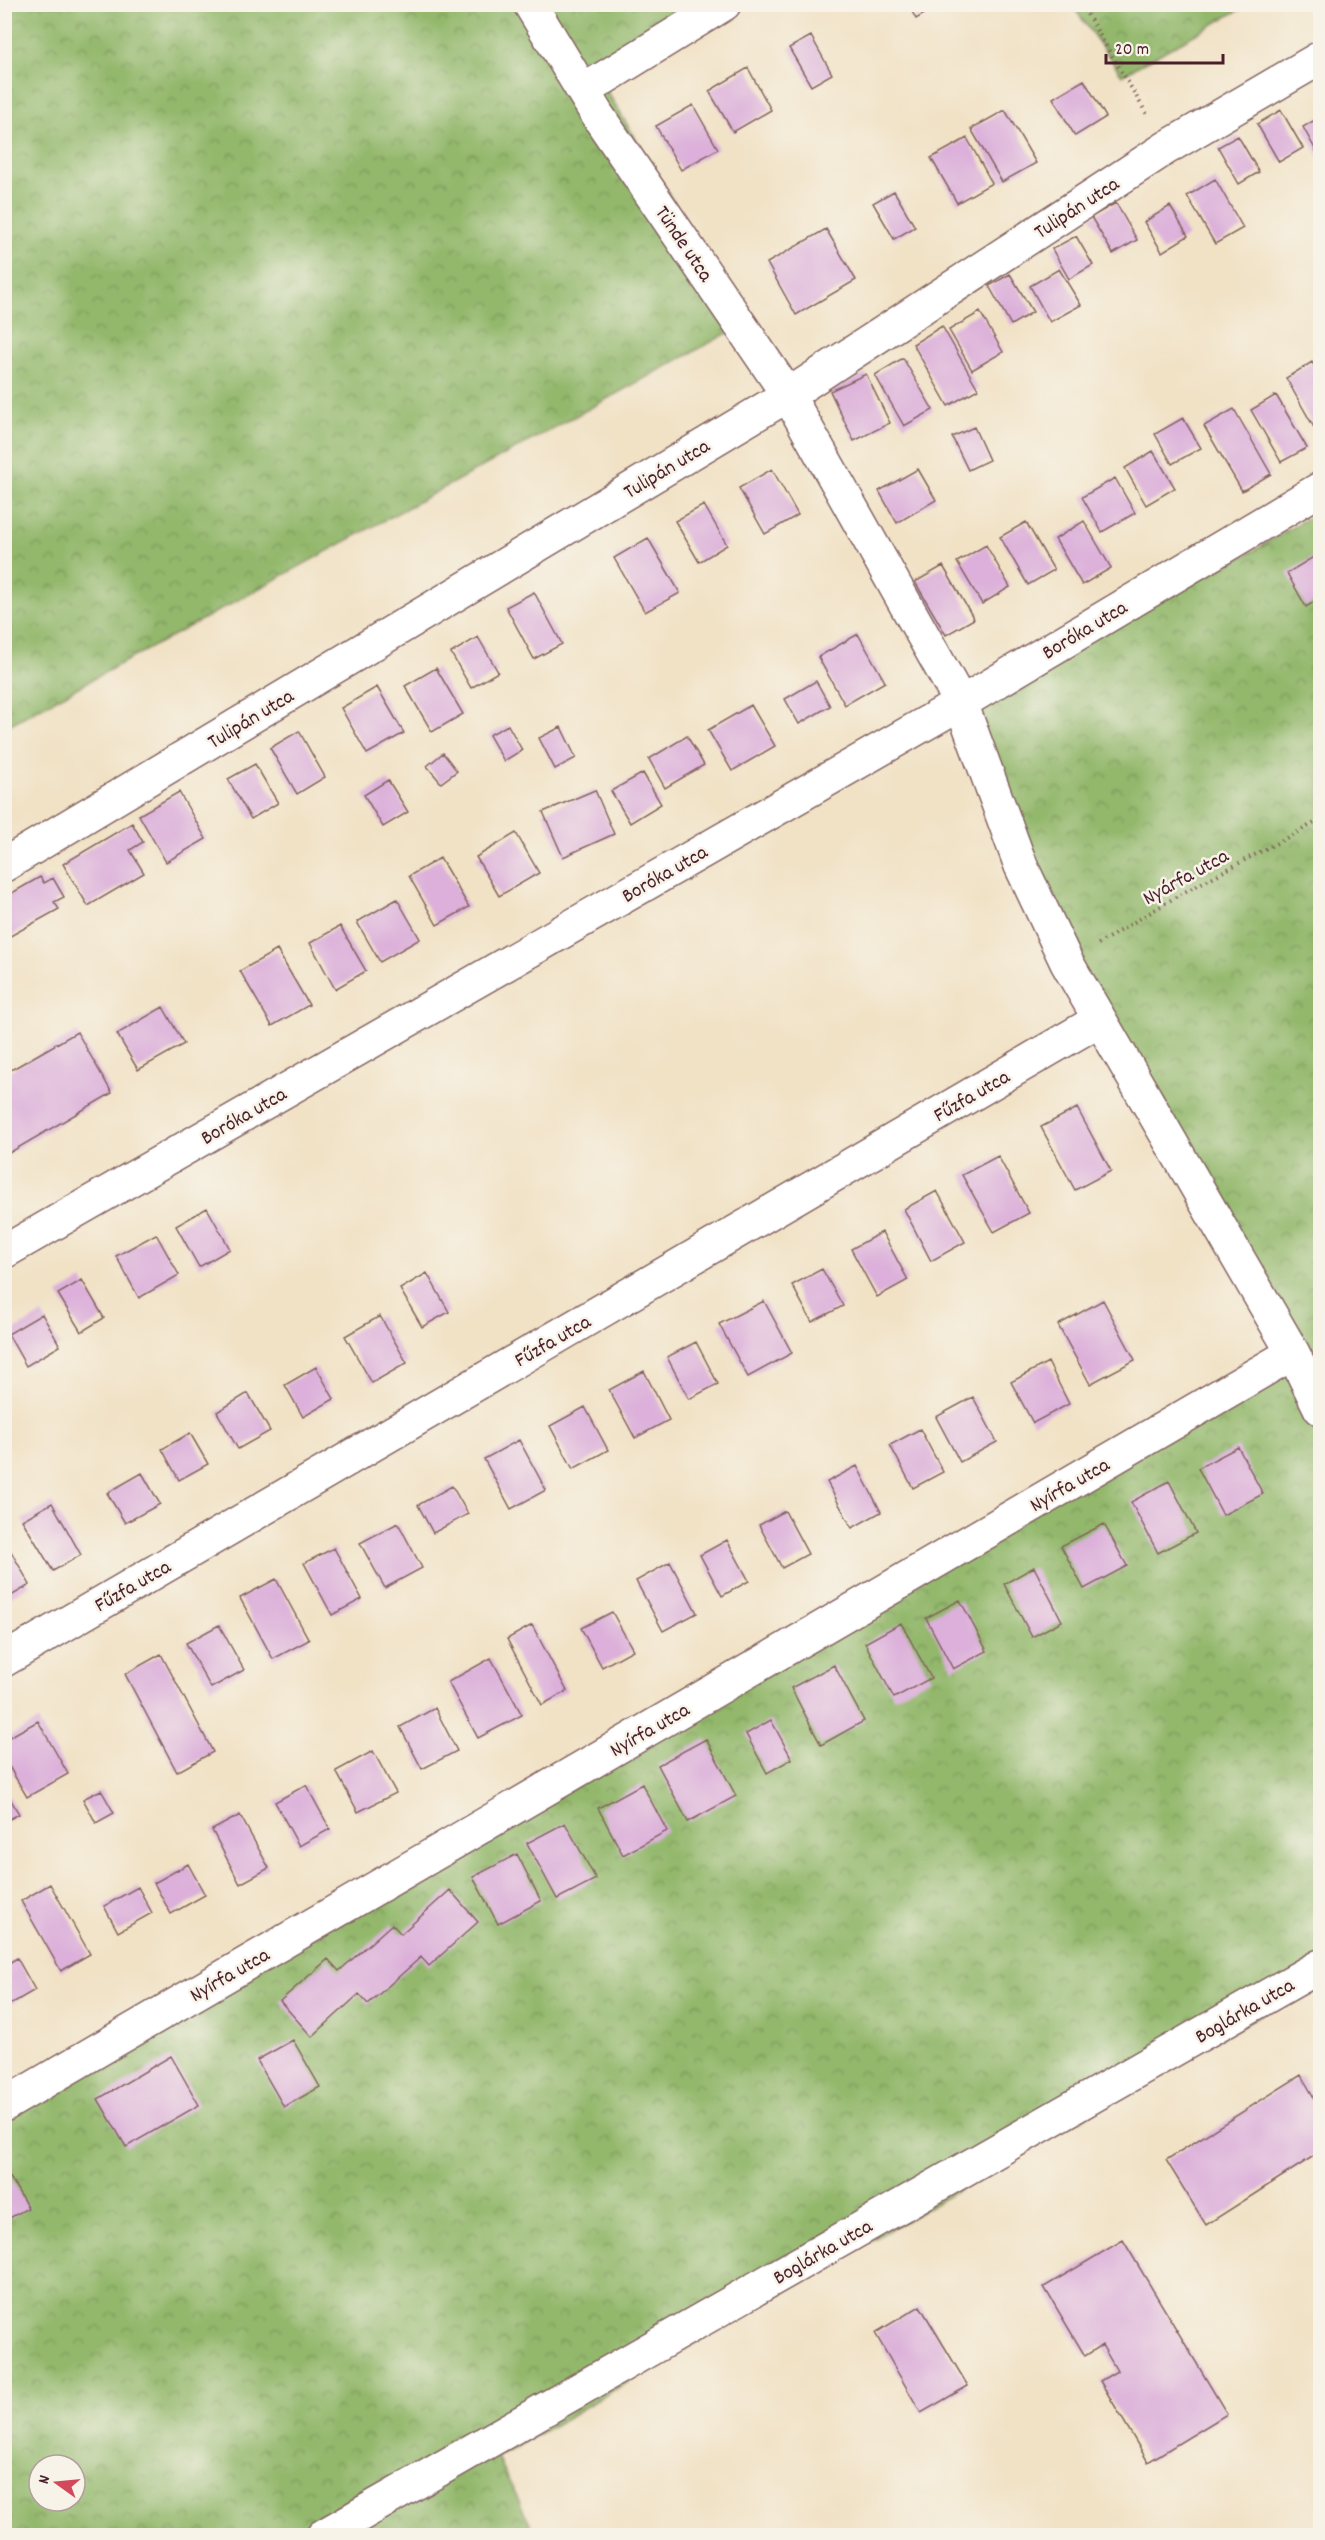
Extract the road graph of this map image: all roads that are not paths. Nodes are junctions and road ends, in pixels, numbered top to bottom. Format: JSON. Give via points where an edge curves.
{"nodes":[{"id":1,"x":530,"y":4,"type":"edge"},
{"id":2,"x":724,"y":4,"type":"edge"},
{"id":3,"x":1320,"y":58,"type":"edge"},
{"id":4,"x":583,"y":91,"type":"junction"},
{"id":5,"x":788,"y":395,"type":"junction"},
{"id":6,"x":1320,"y":489,"type":"edge"},
{"id":7,"x":961,"y":703,"type":"junction"},
{"id":8,"x":4,"y":865,"type":"edge"},
{"id":9,"x":1099,"y":1020,"type":"junction"},
{"id":10,"x":4,"y":1252,"type":"edge"},
{"id":11,"x":1293,"y":1353,"type":"junction"},
{"id":12,"x":1320,"y":1408,"type":"edge"},
{"id":13,"x":4,"y":1660,"type":"edge"},
{"id":14,"x":1320,"y":1966,"type":"edge"},
{"id":15,"x":4,"y":2105,"type":"edge"},
{"id":16,"x":323,"y":2535,"type":"edge"}],
"edges":[{"from":1,"to":4,"type":"street","name":"Tünde utca"},
{"from":2,"to":4,"type":"street"},
{"from":3,"to":5,"type":"street","name":"Tulipán utca","via":[[1166,148]]},
{"from":4,"to":5,"type":"street","name":"Tünde utca"},
{"from":5,"to":7,"type":"street","name":"Tünde utca"},
{"from":5,"to":8,"type":"street","name":"Tulipán utca"},
{"from":6,"to":7,"type":"street","name":"Boróka utca"},
{"from":7,"to":9,"type":"street","name":"Tünde utca","via":[[1021,866]]},
{"from":7,"to":10,"type":"street","name":"Boróka utca"},
{"from":9,"to":11,"type":"street","name":"Tünde utca"},
{"from":9,"to":13,"type":"street","name":"Fűzfa utca"},
{"from":11,"to":12,"type":"street","name":"Tünde utca"},
{"from":11,"to":15,"type":"street","name":"Nyírfa utca"},
{"from":14,"to":16,"type":"street","name":"Boglárka utca"}]}
